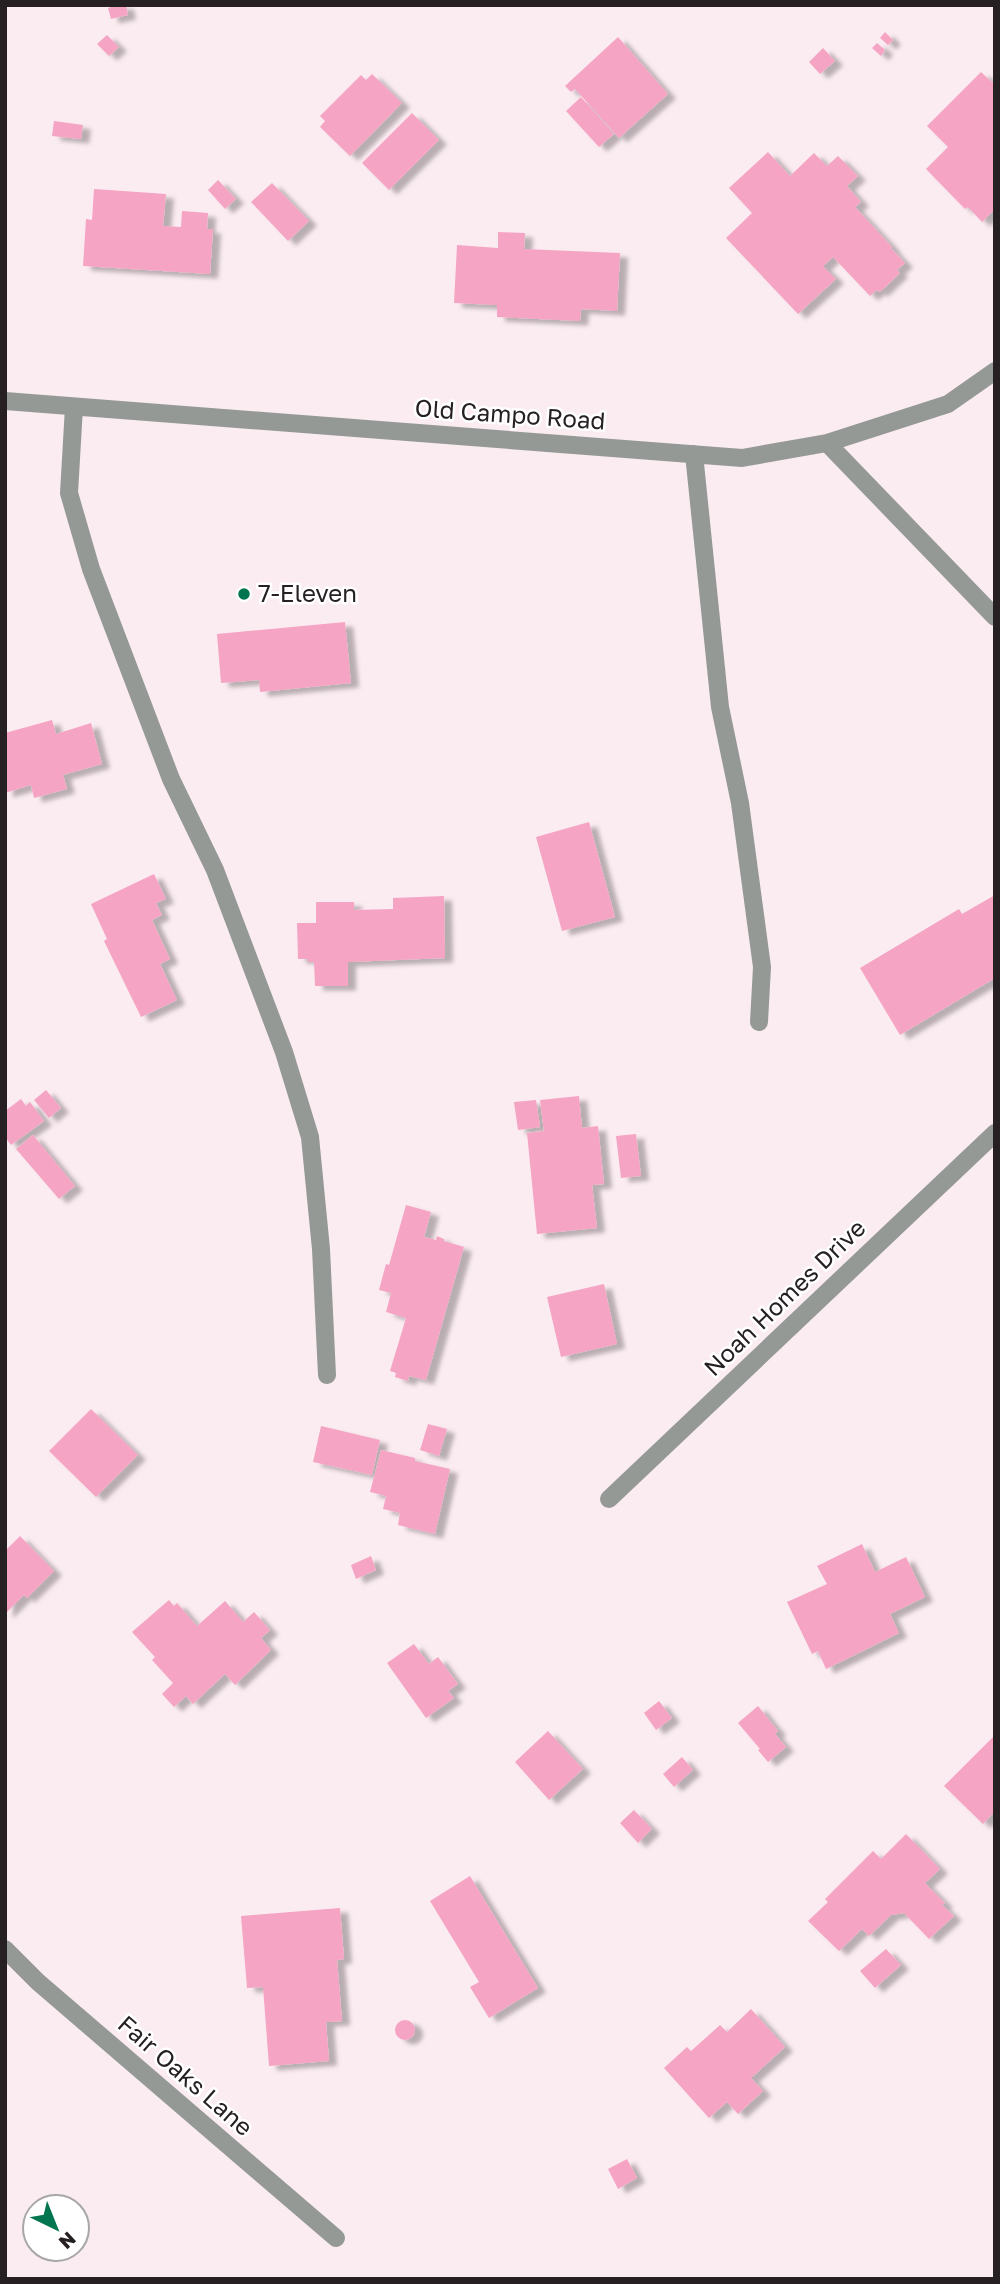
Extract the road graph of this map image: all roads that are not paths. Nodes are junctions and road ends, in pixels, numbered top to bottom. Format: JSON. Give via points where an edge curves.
{"nodes":[{"id":1,"x":995,"y":371,"type":"edge"},
{"id":2,"x":5,"y":401,"type":"edge"},
{"id":3,"x":74,"y":407,"type":"junction"},
{"id":4,"x":827,"y":443,"type":"junction"},
{"id":5,"x":694,"y":454,"type":"junction"},
{"id":6,"x":995,"y":617,"type":"edge"},
{"id":7,"x":759,"y":1022,"type":"dead end"},
{"id":8,"x":995,"y":1133,"type":"edge"},
{"id":9,"x":327,"y":1375,"type":"dead end"},
{"id":10,"x":609,"y":1499,"type":"dead end"},
{"id":11,"x":5,"y":1949,"type":"edge"},
{"id":12,"x":335,"y":2238,"type":"dead end"}],
"edges":[{"from":1,"to":4,"type":"street","name":"Old Campo Road","via":[[948,404]]},
{"from":2,"to":3,"type":"street","name":"Old Campo Road"},
{"from":3,"to":5,"type":"street","name":"Old Campo Road"},
{"from":3,"to":9,"type":"street","via":[[69,493],[91,569],[171,779],[215,870],[284,1052],[310,1137]]},
{"from":4,"to":5,"type":"street","name":"Old Campo Road","via":[[741,457]]},
{"from":4,"to":6,"type":"street"},
{"from":5,"to":7,"type":"street","via":[[720,706],[740,803],[762,967]]},
{"from":8,"to":10,"type":"street","name":"Noah Homes Drive"},
{"from":11,"to":12,"type":"street","name":"Fair Oaks Lane"}]}
